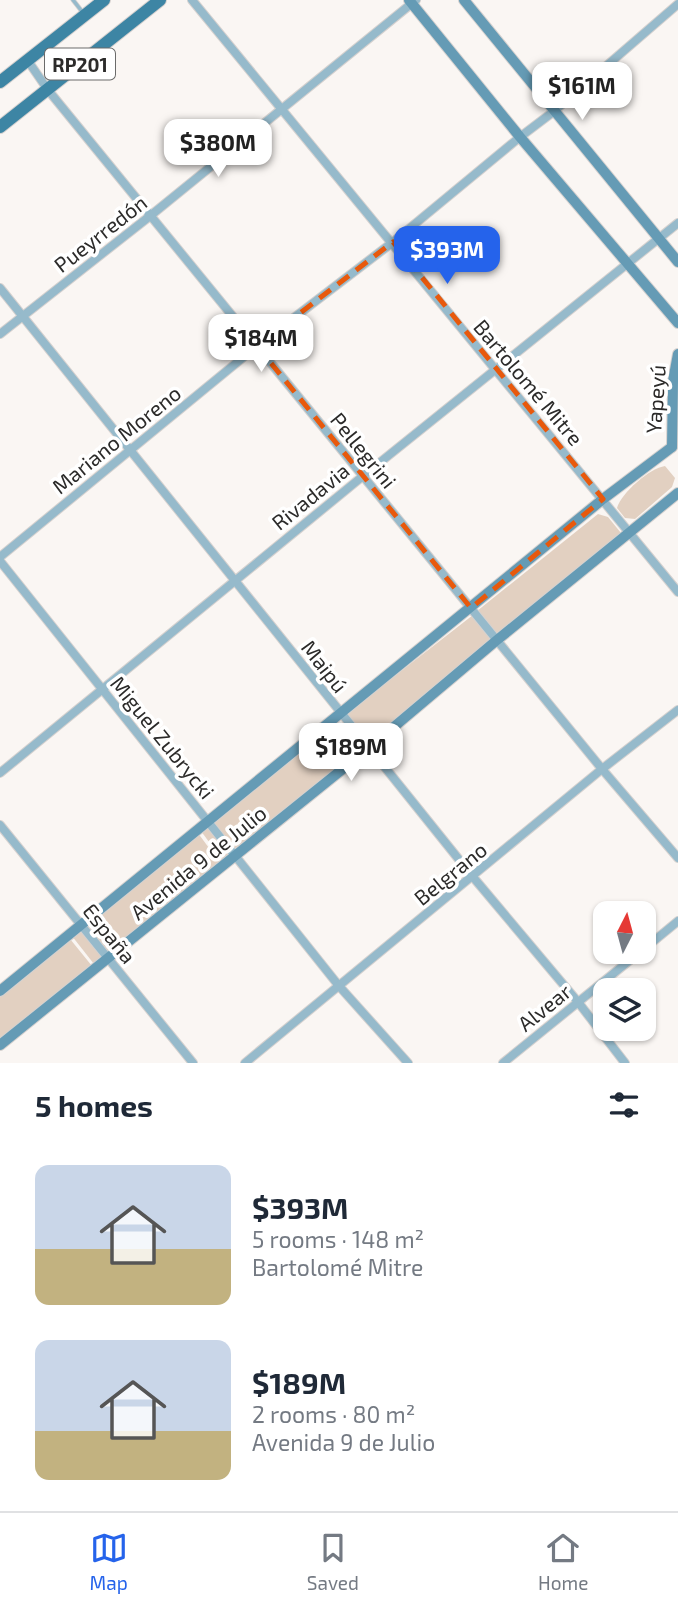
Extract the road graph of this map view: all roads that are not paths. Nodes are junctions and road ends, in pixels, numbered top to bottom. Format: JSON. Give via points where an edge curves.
{"nodes":[{"id":1,"x":73,"y":0,"type":"edge"},
{"id":2,"x":104,"y":0,"type":"edge"},
{"id":3,"x":160,"y":0,"type":"edge"},
{"id":4,"x":192,"y":0,"type":"edge"},
{"id":5,"x":464,"y":0,"type":"edge"},
{"id":6,"x":412,"y":1,"type":"edge"},
{"id":7,"x":678,"y":2,"type":"edge"},
{"id":8,"x":85,"y":16,"type":"junction"},
{"id":9,"x":28,"y":61,"type":"junction"},
{"id":10,"x":0,"y":82,"type":"edge"},
{"id":11,"x":48,"y":90,"type":"junction"},
{"id":12,"x":282,"y":108,"type":"junction"},
{"id":13,"x":553,"y":112,"type":"junction"},
{"id":14,"x":0,"y":127,"type":"edge"},
{"id":15,"x":520,"y":137,"type":"junction"},
{"id":16,"x":150,"y":216,"type":"junction"},
{"id":17,"x":678,"y":223,"type":"edge"},
{"id":18,"x":659,"y":239,"type":"junction"},
{"id":19,"x":393,"y":242,"type":"junction"},
{"id":20,"x":678,"y":262,"type":"edge"},
{"id":21,"x":627,"y":264,"type":"junction"},
{"id":22,"x":0,"y":288,"type":"edge"},
{"id":23,"x":22,"y":316,"type":"junction"},
{"id":24,"x":678,"y":323,"type":"edge"},
{"id":25,"x":0,"y":334,"type":"edge"},
{"id":26,"x":257,"y":346,"type":"junction"},
{"id":27,"x":678,"y":354,"type":"edge"},
{"id":28,"x":495,"y":369,"type":"junction"},
{"id":29,"x":131,"y":451,"type":"junction"},
{"id":30,"x":675,"y":451,"type":"edge"},
{"id":31,"x":363,"y":476,"type":"junction"},
{"id":32,"x":678,"y":493,"type":"edge"},
{"id":33,"x":603,"y":499,"type":"junction"},
{"id":34,"x":630,"y":532,"type":"junction"},
{"id":35,"x":0,"y":559,"type":"edge"},
{"id":36,"x":235,"y":580,"type":"junction"},
{"id":37,"x":678,"y":592,"type":"edge"},
{"id":38,"x":471,"y":608,"type":"junction"},
{"id":39,"x":496,"y":640,"type":"junction"},
{"id":40,"x":103,"y":689,"type":"junction"},
{"id":41,"x":678,"y":710,"type":"edge"},
{"id":42,"x":341,"y":713,"type":"junction"},
{"id":43,"x":370,"y":747,"type":"junction"},
{"id":44,"x":602,"y":769,"type":"junction"},
{"id":45,"x":0,"y":773,"type":"edge"},
{"id":46,"x":209,"y":821,"type":"junction"},
{"id":47,"x":0,"y":825,"type":"edge"},
{"id":48,"x":235,"y":857,"type":"junction"},
{"id":49,"x":678,"y":858,"type":"edge"},
{"id":50,"x":473,"y":877,"type":"junction"},
{"id":51,"x":678,"y":921,"type":"edge"},
{"id":52,"x":81,"y":925,"type":"junction"},
{"id":53,"x":656,"y":939,"type":"edge"},
{"id":54,"x":108,"y":958,"type":"junction"},
{"id":55,"x":625,"y":964,"type":"edge"},
{"id":56,"x":340,"y":986,"type":"junction"},
{"id":57,"x":0,"y":991,"type":"edge"},
{"id":58,"x":578,"y":1002,"type":"junction"},
{"id":59,"x":0,"y":1045,"type":"edge"},
{"id":60,"x":193,"y":1063,"type":"edge"},
{"id":61,"x":244,"y":1063,"type":"edge"},
{"id":62,"x":408,"y":1063,"type":"edge"},
{"id":63,"x":503,"y":1063,"type":"edge"},
{"id":64,"x":625,"y":1063,"type":"edge"}],
"edges":[{"from":1,"to":8,"type":"lane"},
{"from":2,"to":8,"type":"main road","number":"RP201"},
{"from":3,"to":11,"type":"main road","number":"RP201"},
{"from":4,"to":12,"type":"street","name":"Bartolomé Mitre"},
{"from":5,"to":13,"type":"main road"},
{"from":6,"to":12,"type":"street","name":"Pueyrredón"},
{"from":6,"to":15,"type":"main road"},
{"from":7,"to":13,"type":"street","name":"Mariano Moreno"},
{"from":8,"to":9,"type":"main road","number":"RP201"},
{"from":9,"to":10,"type":"main road","number":"RP201"},
{"from":9,"to":11,"type":"street","name":"Pellegrini"},
{"from":11,"to":14,"type":"main road","number":"RP201"},
{"from":11,"to":16,"type":"street","name":"Pellegrini"},
{"from":12,"to":16,"type":"street","name":"Pueyrredón"},
{"from":12,"to":19,"type":"street","name":"Bartolomé Mitre"},
{"from":13,"to":15,"type":"street","name":"Mariano Moreno"},
{"from":13,"to":18,"type":"main road"},
{"from":15,"to":19,"type":"street","name":"Mariano Moreno"},
{"from":15,"to":21,"type":"main road"},
{"from":16,"to":23,"type":"street","name":"Pueyrredón"},
{"from":16,"to":26,"type":"street","name":"Pellegrini"},
{"from":17,"to":18,"type":"street","name":"Rivadavia"},
{"from":18,"to":20,"type":"main road"},
{"from":18,"to":21,"type":"street","name":"Rivadavia"},
{"from":19,"to":26,"type":"street","name":"Mariano Moreno"},
{"from":19,"to":28,"type":"street","name":"Bartolomé Mitre"},
{"from":21,"to":24,"type":"main road"},
{"from":21,"to":28,"type":"street","name":"Rivadavia"},
{"from":22,"to":23,"type":"street","name":"Maipú"},
{"from":23,"to":25,"type":"street","name":"Pueyrredón"},
{"from":23,"to":29,"type":"street","name":"Maipú"},
{"from":26,"to":29,"type":"street","name":"Mariano Moreno"},
{"from":26,"to":31,"type":"street","name":"Pellegrini"},
{"from":27,"to":30,"type":"main road","name":"Yapeyú","via":[[673,381]]},
{"from":28,"to":31,"type":"street","name":"Rivadavia"},
{"from":28,"to":33,"type":"street","name":"Bartolomé Mitre"},
{"from":29,"to":35,"type":"street","name":"Mariano Moreno"},
{"from":29,"to":36,"type":"street","name":"Maipú"},
{"from":30,"to":33,"type":"main road","name":"Avenida 9 de Julio"},
{"from":31,"to":36,"type":"street","name":"Rivadavia"},
{"from":31,"to":38,"type":"street","name":"Pellegrini"},
{"from":32,"to":34,"type":"main road","name":"Avenida 9 de Julio"},
{"from":33,"to":34,"type":"street","name":"Bartolomé Mitre"},
{"from":33,"to":38,"type":"main road","name":"Avenida 9 de Julio"},
{"from":34,"to":37,"type":"street","name":"Bartolomé Mitre"},
{"from":34,"to":39,"type":"main road","name":"Avenida 9 de Julio"},
{"from":35,"to":40,"type":"street","name":"Miguel Zubrycki"},
{"from":36,"to":40,"type":"street","name":"Rivadavia"},
{"from":36,"to":42,"type":"street","name":"Maipú"},
{"from":38,"to":39,"type":"street","name":"Pellegrini"},
{"from":38,"to":42,"type":"main road","name":"Avenida 9 de Julio"},
{"from":39,"to":43,"type":"main road","name":"Avenida 9 de Julio"},
{"from":39,"to":44,"type":"street","name":"Pellegrini"},
{"from":40,"to":45,"type":"street","name":"Rivadavia"},
{"from":40,"to":46,"type":"street","name":"Miguel Zubrycki"},
{"from":41,"to":44,"type":"street","name":"Belgrano"},
{"from":42,"to":43,"type":"street","name":"Maipú"},
{"from":42,"to":46,"type":"main road","name":"Avenida 9 de Julio"},
{"from":43,"to":48,"type":"main road","name":"Avenida 9 de Julio"},
{"from":43,"to":50,"type":"street","name":"Maipú"},
{"from":44,"to":49,"type":"street","name":"Pellegrini"},
{"from":44,"to":50,"type":"street","name":"Belgrano"},
{"from":46,"to":48,"type":"street","name":"Miguel Zubrycki"},
{"from":46,"to":52,"type":"main road","name":"Avenida 9 de Julio"},
{"from":47,"to":52,"type":"street","name":"España"},
{"from":48,"to":54,"type":"main road","name":"Avenida 9 de Julio"},
{"from":48,"to":56,"type":"street","name":"Miguel Zubrycki"},
{"from":50,"to":56,"type":"street","name":"Belgrano"},
{"from":50,"to":58,"type":"street","name":"Maipú"},
{"from":51,"to":53,"type":"street","name":"Alvear"},
{"from":52,"to":54,"type":"street","name":"España"},
{"from":52,"to":57,"type":"main road","name":"Avenida 9 de Julio"},
{"from":54,"to":59,"type":"main road","name":"Avenida 9 de Julio"},
{"from":54,"to":60,"type":"street","name":"España"},
{"from":55,"to":58,"type":"street","name":"Alvear"},
{"from":56,"to":61,"type":"street","name":"Belgrano"},
{"from":56,"to":62,"type":"street","name":"Miguel Zubrycki"},
{"from":58,"to":63,"type":"street","name":"Alvear"},
{"from":58,"to":64,"type":"street","name":"Maipú"}]}
